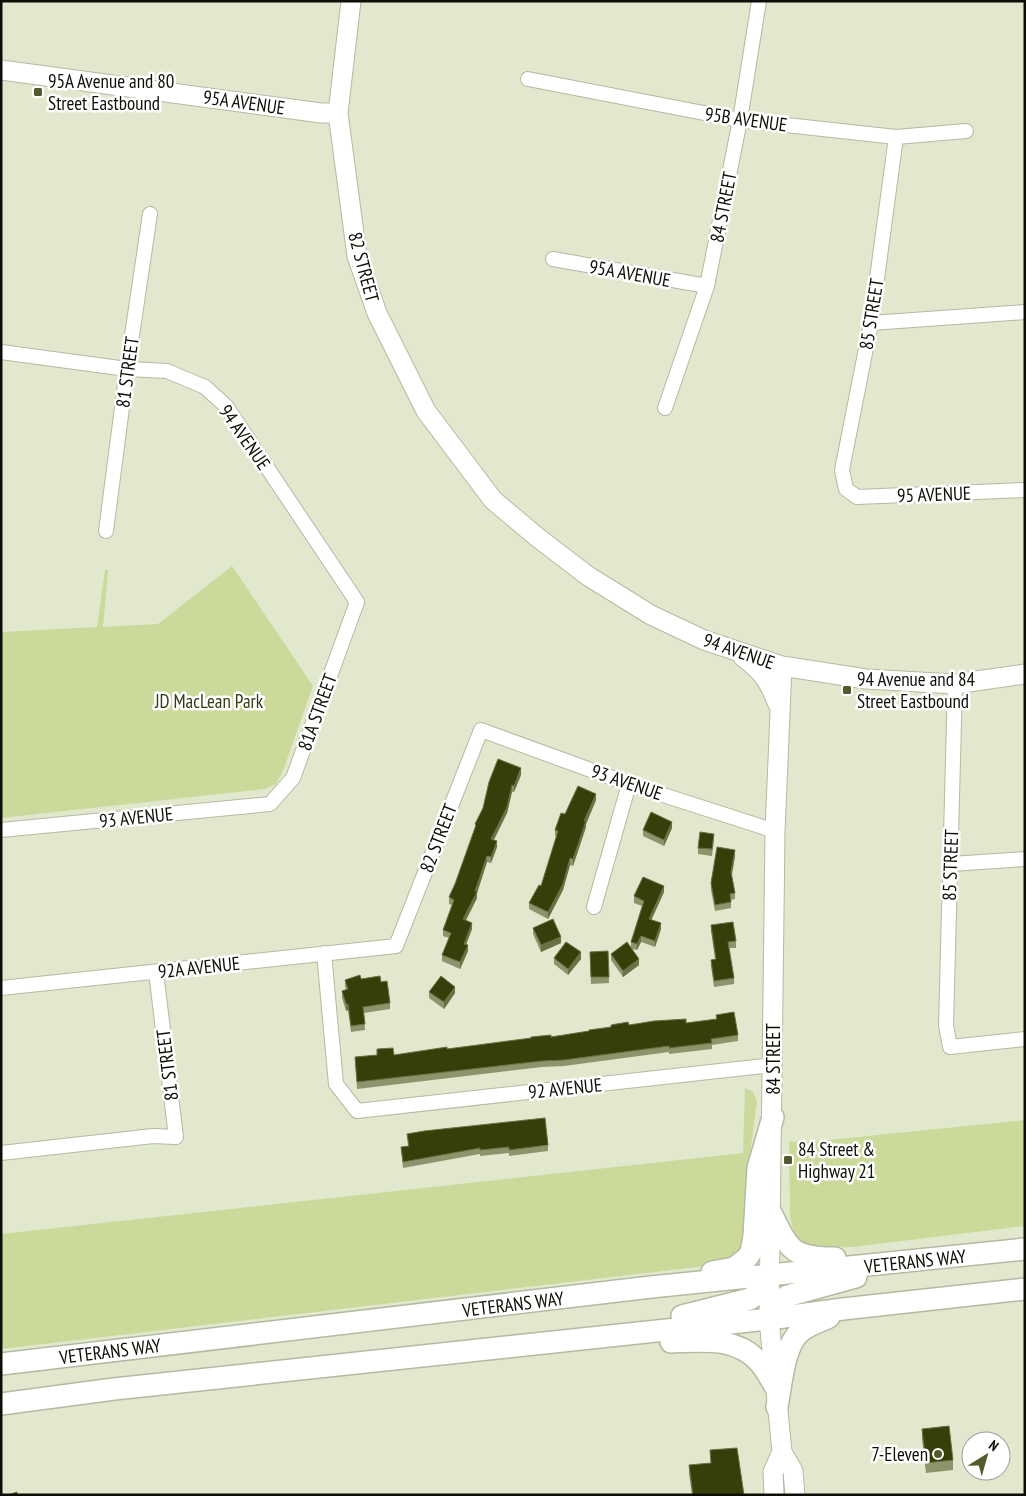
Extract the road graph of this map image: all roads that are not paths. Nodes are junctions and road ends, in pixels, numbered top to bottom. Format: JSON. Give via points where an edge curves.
{"nodes":[{"id":1,"x":351,"y":1,"type":"edge"},
{"id":2,"x":759,"y":1,"type":"edge"},
{"id":3,"x":1,"y":70,"type":"edge"},
{"id":4,"x":528,"y":79,"type":"dead end"},
{"id":5,"x":338,"y":113,"type":"junction"},
{"id":6,"x":740,"y":120,"type":"junction"},
{"id":7,"x":966,"y":131,"type":"dead end"},
{"id":8,"x":896,"y":137,"type":"junction"},
{"id":9,"x":150,"y":214,"type":"dead end"},
{"id":10,"x":554,"y":259,"type":"dead end"},
{"id":11,"x":707,"y":286,"type":"junction"},
{"id":12,"x":1025,"y":312,"type":"edge"},
{"id":13,"x":871,"y":323,"type":"junction"},
{"id":14,"x":1,"y":352,"type":"edge"},
{"id":15,"x":127,"y":369,"type":"junction"},
{"id":16,"x":665,"y":408,"type":"dead end"},
{"id":17,"x":846,"y":489,"type":"joint"},
{"id":18,"x":1025,"y":490,"type":"edge"},
{"id":19,"x":493,"y":500,"type":"joint"},
{"id":20,"x":106,"y":531,"type":"dead end"},
{"id":21,"x":353,"y":614,"type":"joint"},
{"id":22,"x":736,"y":651,"type":"junction"},
{"id":23,"x":782,"y":666,"type":"junction"},
{"id":24,"x":820,"y":672,"type":"junction"},
{"id":25,"x":1025,"y":674,"type":"edge"},
{"id":26,"x":955,"y":684,"type":"junction"},
{"id":27,"x":781,"y":703,"type":"junction"},
{"id":28,"x":481,"y":730,"type":"joint"},
{"id":29,"x":629,"y":784,"type":"junction"},
{"id":30,"x":270,"y":804,"type":"joint"},
{"id":31,"x":1,"y":830,"type":"edge"},
{"id":32,"x":775,"y":830,"type":"junction"},
{"id":33,"x":1025,"y":859,"type":"edge"},
{"id":34,"x":951,"y":864,"type":"junction"},
{"id":35,"x":594,"y":907,"type":"dead end"},
{"id":36,"x":396,"y":946,"type":"joint"},
{"id":37,"x":324,"y":953,"type":"junction"},
{"id":38,"x":156,"y":972,"type":"junction"},
{"id":39,"x":1,"y":988,"type":"edge"},
{"id":40,"x":1025,"y":1039,"type":"edge"},
{"id":41,"x":773,"y":1065,"type":"junction"},
{"id":42,"x":773,"y":1118,"type":"junction"},
{"id":43,"x":1,"y":1153,"type":"edge"},
{"id":44,"x":771,"y":1213,"type":"junction"},
{"id":45,"x":1025,"y":1249,"type":"edge"},
{"id":46,"x":889,"y":1264,"type":"junction"},
{"id":47,"x":867,"y":1266,"type":"junction"},
{"id":48,"x":770,"y":1275,"type":"junction"},
{"id":49,"x":651,"y":1288,"type":"junction"},
{"id":50,"x":1025,"y":1290,"type":"edge"},
{"id":51,"x":843,"y":1309,"type":"junction"},
{"id":52,"x":769,"y":1319,"type":"junction"},
{"id":53,"x":625,"y":1334,"type":"junction"},
{"id":54,"x":588,"y":1338,"type":"junction"},
{"id":55,"x":1,"y":1364,"type":"edge"},
{"id":56,"x":775,"y":1386,"type":"junction"},
{"id":57,"x":1,"y":1404,"type":"edge"},
{"id":58,"x":777,"y":1407,"type":"junction"},
{"id":59,"x":782,"y":1452,"type":"junction"},
{"id":60,"x":774,"y":1495,"type":"edge"},
{"id":61,"x":795,"y":1495,"type":"edge"}],
"edges":[{"from":1,"to":5,"type":"street","name":"82 STREET"},
{"from":2,"to":6,"type":"street","name":"84 STREET"},
{"from":3,"to":5,"type":"street","name":"95A AVENUE"},
{"from":4,"to":6,"type":"street","name":"95B AVENUE"},
{"from":5,"to":19,"type":"street","name":"82 STREET","via":[[357,256],[377,313],[426,411]]},
{"from":6,"to":8,"type":"street","name":"95B AVENUE"},
{"from":6,"to":11,"type":"street","name":"84 STREET"},
{"from":7,"to":8,"type":"street","name":"95B AVENUE"},
{"from":8,"to":13,"type":"street","name":"85 STREET"},
{"from":9,"to":15,"type":"street","name":"81 STREET"},
{"from":10,"to":11,"type":"street","name":"95A AVENUE"},
{"from":11,"to":16,"type":"street","name":"84 STREET"},
{"from":12,"to":13,"type":"street"},
{"from":13,"to":17,"type":"street","name":"85 STREET","via":[[842,470]]},
{"from":14,"to":15,"type":"street","name":"94 AVENUE"},
{"from":15,"to":20,"type":"street","name":"81 STREET"},
{"from":15,"to":21,"type":"street","name":"94 AVENUE","via":[[167,371],[204,386],[226,406],[357,602]]},
{"from":17,"to":18,"type":"street","name":"95 AVENUE","via":[[858,497]]},
{"from":19,"to":22,"type":"street","name":"94 AVENUE","via":[[588,576],[650,615]]},
{"from":21,"to":30,"type":"street","name":"81A STREET","via":[[292,778]]},
{"from":22,"to":23,"type":"street","name":"94 AVENUE"},
{"from":22,"to":27,"type":"street","via":[[760,670]]},
{"from":23,"to":24,"type":"street","name":"94 AVENUE"},
{"from":23,"to":27,"type":"street","name":"84 STREET"},
{"from":24,"to":26,"type":"street","name":"94 AVENUE","via":[[866,679]]},
{"from":24,"to":27,"type":"street","via":[[801,679]]},
{"from":25,"to":26,"type":"street","name":"94 AVENUE"},
{"from":26,"to":34,"type":"street","name":"85 STREET"},
{"from":27,"to":32,"type":"street","name":"84 STREET"},
{"from":28,"to":29,"type":"street","name":"93 AVENUE"},
{"from":28,"to":36,"type":"street","name":"82 STREET"},
{"from":29,"to":32,"type":"street","name":"93 AVENUE"},
{"from":29,"to":35,"type":"street"},
{"from":30,"to":31,"type":"street","name":"93 AVENUE"},
{"from":32,"to":41,"type":"street","name":"84 STREET"},
{"from":33,"to":34,"type":"street"},
{"from":34,"to":40,"type":"street","name":"85 STREET","via":[[946,1025],[950,1047]]},
{"from":36,"to":37,"type":"street","name":"92A AVENUE"},
{"from":37,"to":38,"type":"street","name":"92A AVENUE"},
{"from":37,"to":41,"type":"street","name":"92 AVENUE","via":[[336,1084],[357,1111]]},
{"from":38,"to":39,"type":"street","name":"92A AVENUE"},
{"from":38,"to":43,"type":"street","name":"81 STREET","via":[[176,1137],[153,1136]]},
{"from":41,"to":42,"type":"street","name":"84 STREET"},
{"from":42,"to":44,"type":"street","name":"84 STREET"},
{"from":42,"to":49,"type":"main road","via":[[758,1168],[754,1236],[747,1258],[734,1268],[678,1275]]},
{"from":44,"to":47,"type":"main road","via":[[786,1243],[797,1252],[814,1258],[844,1258]]},
{"from":44,"to":48,"type":"street","name":"84 STREET"},
{"from":45,"to":46,"type":"main road","name":"VETERANS WAY"},
{"from":46,"to":47,"type":"main road","name":"VETERANS WAY"},
{"from":46,"to":52,"type":"main road","via":[[852,1279],[788,1296]]},
{"from":47,"to":48,"type":"main road","name":"VETERANS WAY"},
{"from":48,"to":49,"type":"main road","name":"VETERANS WAY"},
{"from":48,"to":52,"type":"street","name":"84 STREET"},
{"from":48,"to":53,"type":"main road","via":[[750,1299]]},
{"from":49,"to":55,"type":"main road","name":"VETERANS WAY"},
{"from":50,"to":51,"type":"main road","name":"VETERANS WAY"},
{"from":51,"to":52,"type":"main road","name":"VETERANS WAY"},
{"from":51,"to":58,"type":"main road","via":[[795,1336],[789,1349]]},
{"from":52,"to":53,"type":"main road","name":"VETERANS WAY"},
{"from":52,"to":56,"type":"street","name":"84 STREET"},
{"from":53,"to":54,"type":"main road","name":"VETERANS WAY"},
{"from":54,"to":56,"type":"main road","via":[[627,1342],[718,1341],[751,1355]]},
{"from":54,"to":57,"type":"main road","name":"VETERANS WAY"},
{"from":56,"to":58,"type":"street","name":"84 STREET"},
{"from":58,"to":59,"type":"street","name":"84 STREET"},
{"from":59,"to":60,"type":"street","name":"84 STREET","via":[[772,1472]]},
{"from":59,"to":61,"type":"street","name":"84 STREET","via":[[793,1471]]}]}
